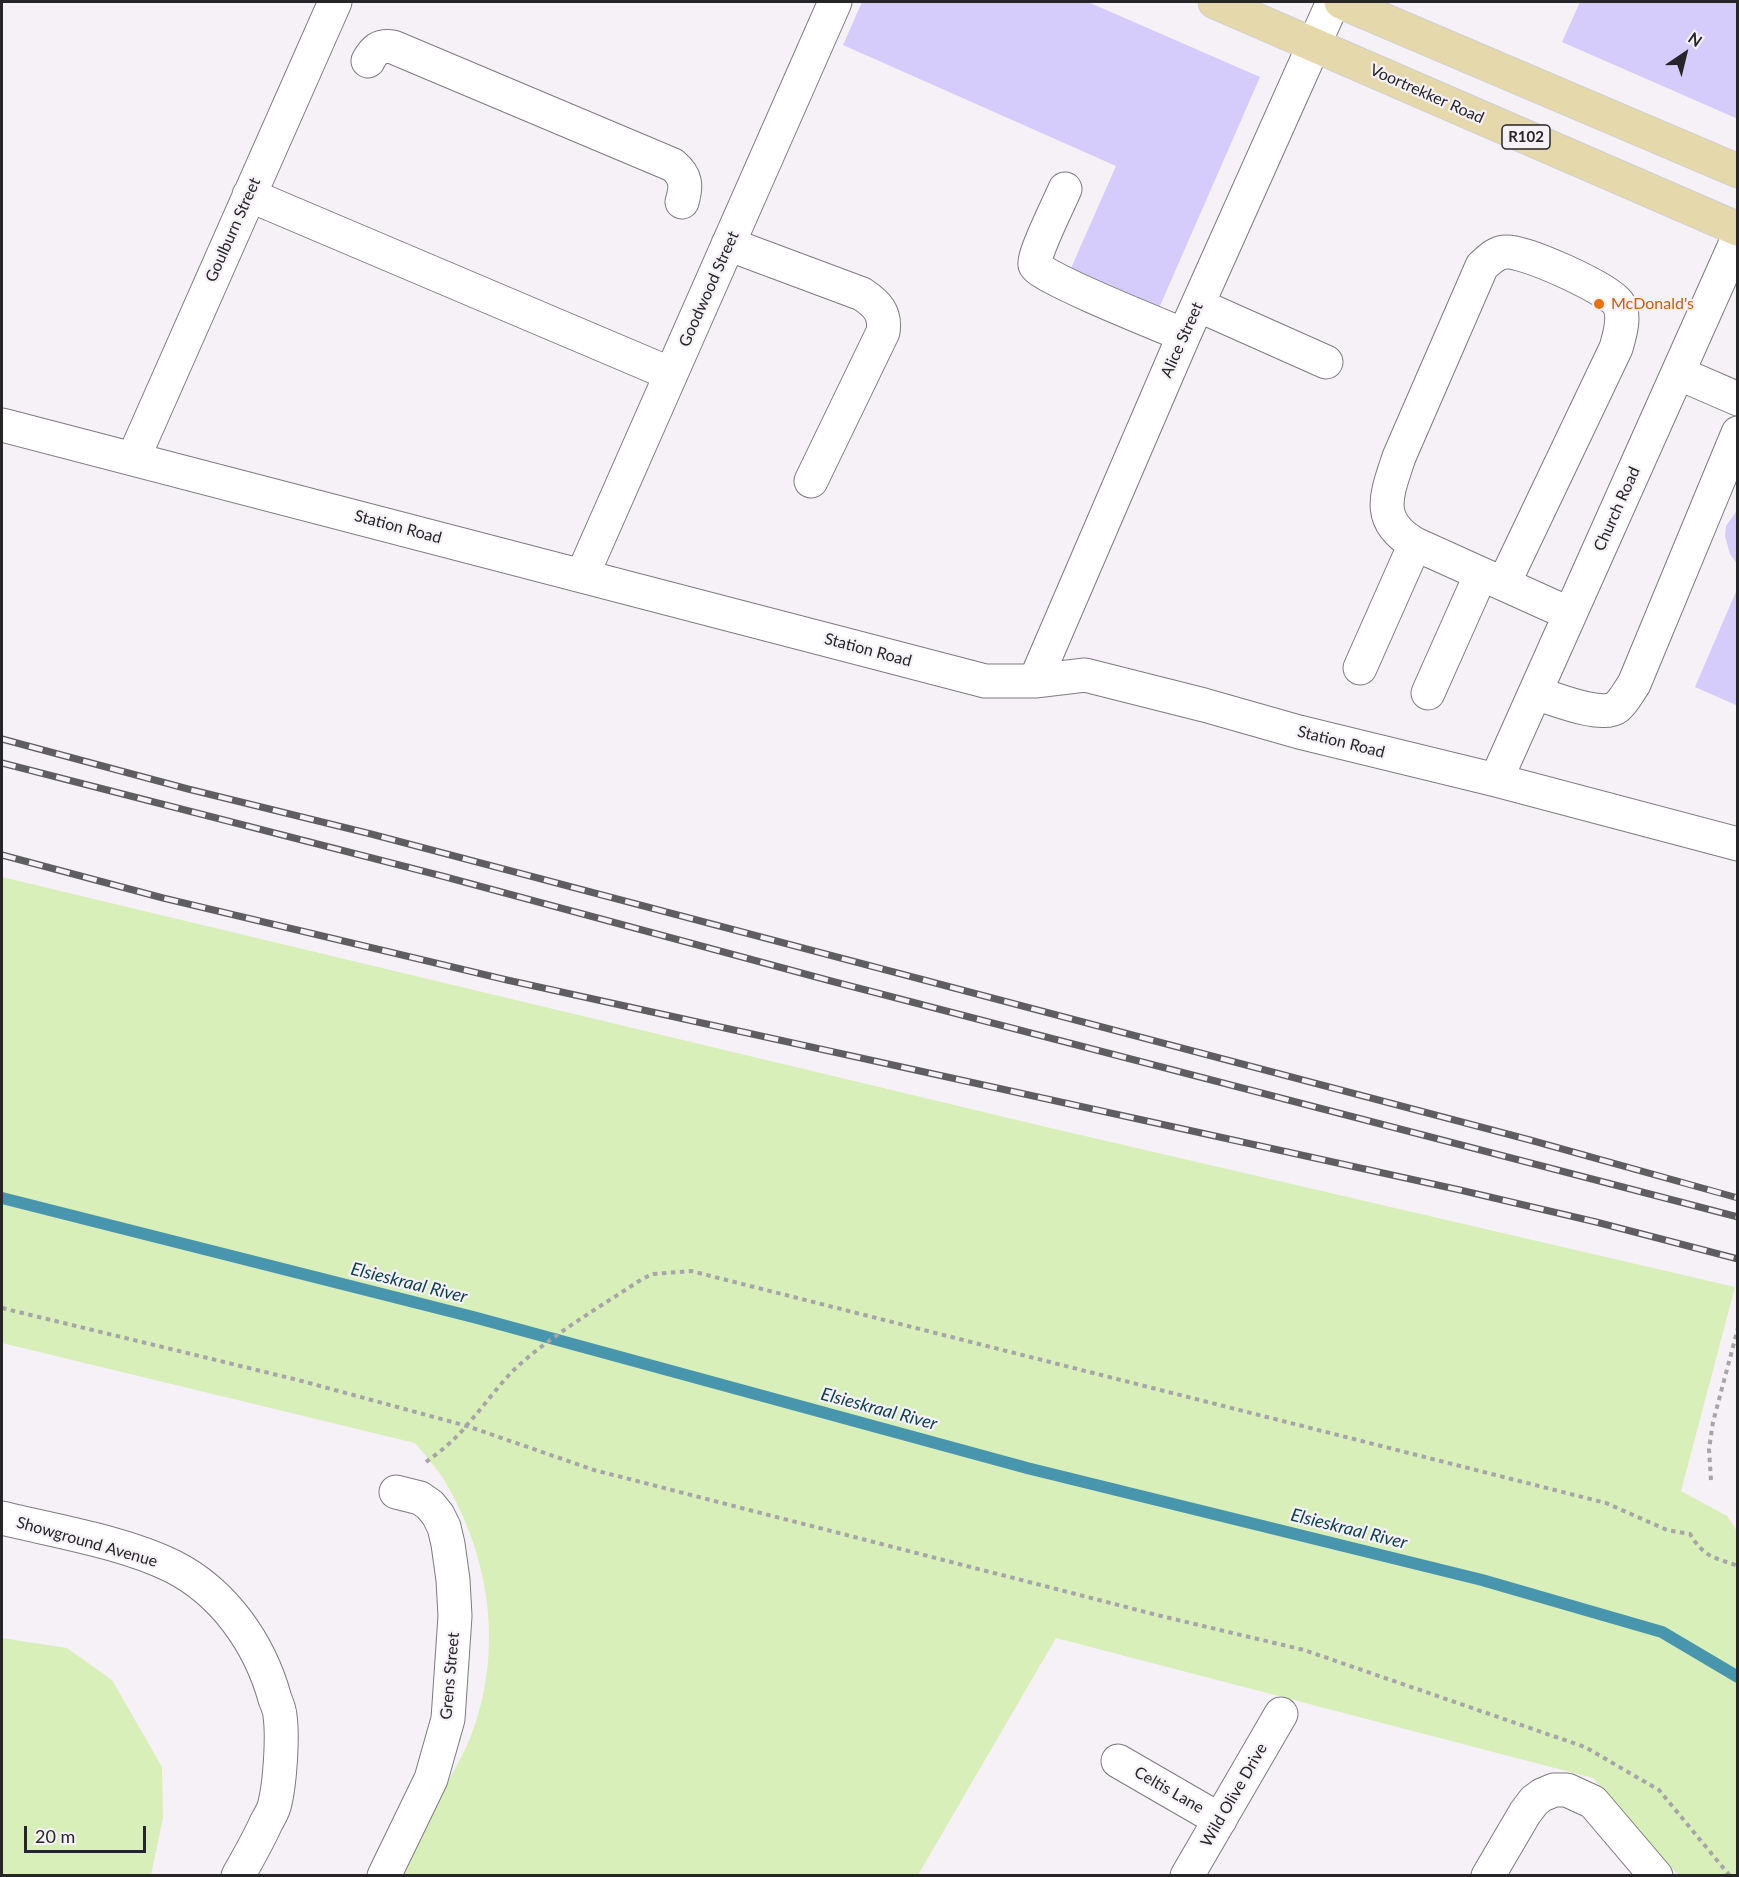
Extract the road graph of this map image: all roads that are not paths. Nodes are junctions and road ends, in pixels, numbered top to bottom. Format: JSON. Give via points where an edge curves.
{"nodes":[{"id":1,"x":334,"y":2,"type":"edge"},
{"id":2,"x":835,"y":2,"type":"edge"},
{"id":3,"x":1215,"y":2,"type":"edge"},
{"id":4,"x":1333,"y":2,"type":"edge"},
{"id":5,"x":1341,"y":2,"type":"edge"},
{"id":6,"x":1314,"y":45,"type":"junction"},
{"id":7,"x":368,"y":61,"type":"dead end"},
{"id":8,"x":1737,"y":171,"type":"edge"},
{"id":9,"x":1065,"y":189,"type":"dead end"},
{"id":10,"x":249,"y":195,"type":"junction"},
{"id":11,"x":682,"y":201,"type":"dead end"},
{"id":12,"x":1737,"y":229,"type":"edge"},
{"id":13,"x":1737,"y":238,"type":"edge"},
{"id":14,"x":728,"y":244,"type":"junction"},
{"id":15,"x":1198,"y":305,"type":"junction"},
{"id":16,"x":1184,"y":335,"type":"junction"},
{"id":17,"x":1326,"y":362,"type":"dead end"},
{"id":18,"x":1678,"y":373,"type":"junction"},
{"id":19,"x":671,"y":374,"type":"junction"},
{"id":20,"x":1737,"y":399,"type":"edge"},
{"id":21,"x":2,"y":425,"type":"edge"},
{"id":22,"x":1737,"y":433,"type":"edge"},
{"id":23,"x":133,"y":459,"type":"junction"},
{"id":24,"x":811,"y":481,"type":"dead end"},
{"id":25,"x":1415,"y":544,"type":"junction"},
{"id":26,"x":582,"y":576,"type":"junction"},
{"id":27,"x":1493,"y":578,"type":"junction"},
{"id":28,"x":1570,"y":614,"type":"junction"},
{"id":29,"x":1360,"y":668,"type":"dead end"},
{"id":30,"x":1035,"y":681,"type":"junction"},
{"id":31,"x":1428,"y":693,"type":"dead end"},
{"id":32,"x":1535,"y":693,"type":"junction"},
{"id":33,"x":1496,"y":780,"type":"junction"},
{"id":34,"x":1737,"y":844,"type":"edge"},
{"id":35,"x":396,"y":1492,"type":"road end"},
{"id":36,"x":2,"y":1518,"type":"edge"},
{"id":37,"x":1281,"y":1714,"type":"dead end"},
{"id":38,"x":1118,"y":1761,"type":"dead end"},
{"id":39,"x":1220,"y":1820,"type":"junction"},
{"id":40,"x":238,"y":1875,"type":"edge"},
{"id":41,"x":384,"y":1875,"type":"edge"},
{"id":42,"x":1187,"y":1875,"type":"edge"},
{"id":43,"x":1488,"y":1875,"type":"edge"},
{"id":44,"x":1656,"y":1875,"type":"edge"}],
"edges":[{"from":1,"to":10,"type":"street","name":"Goulburn Street"},
{"from":2,"to":14,"type":"street","name":"Goodwood Street"},
{"from":3,"to":6,"type":"main road","name":"Voortrekker Road","number":"R102"},
{"from":4,"to":6,"type":"street","name":"Alice Street"},
{"from":5,"to":8,"type":"main road"},
{"from":6,"to":12,"type":"main road","name":"Voortrekker Road","number":"R102"},
{"from":6,"to":15,"type":"street","name":"Alice Street"},
{"from":7,"to":11,"type":"street","via":[[378,48],[393,47],[673,165],[686,183]]},
{"from":9,"to":16,"type":"street","via":[[1035,266],[1063,283]]},
{"from":10,"to":19,"type":"street"},
{"from":10,"to":23,"type":"street","name":"Goulburn Street"},
{"from":13,"to":18,"type":"street","name":"Church Road"},
{"from":14,"to":19,"type":"street","name":"Goodwood Street"},
{"from":14,"to":24,"type":"street","via":[[861,294],[873,302],[885,322]]},
{"from":15,"to":16,"type":"street","name":"Alice Street"},
{"from":15,"to":17,"type":"street"},
{"from":16,"to":30,"type":"street","name":"Alice Street"},
{"from":18,"to":20,"type":"street"},
{"from":18,"to":28,"type":"street","name":"Church Road"},
{"from":19,"to":26,"type":"street","name":"Goodwood Street"},
{"from":21,"to":23,"type":"street","name":"Station Road"},
{"from":22,"to":32,"type":"street","via":[[1634,684],[1617,708],[1596,711]]},
{"from":23,"to":26,"type":"street","name":"Station Road"},
{"from":25,"to":27,"type":"street"},
{"from":25,"to":27,"type":"street","via":[[1393,526],[1387,511],[1390,483],[1482,266],[1492,256],[1513,252],[1566,272],[1613,296],[1622,314],[1621,329],[1605,374]]},
{"from":25,"to":29,"type":"street"},
{"from":26,"to":30,"type":"street","name":"Station Road","via":[[985,681]]},
{"from":27,"to":28,"type":"street"},
{"from":27,"to":31,"type":"street"},
{"from":28,"to":32,"type":"street","name":"Church Road"},
{"from":30,"to":33,"type":"street","name":"Station Road","via":[[1085,675]]},
{"from":32,"to":33,"type":"street","name":"Church Road"},
{"from":33,"to":34,"type":"street","name":"Station Road"},
{"from":35,"to":41,"type":"street","name":"Grens Street","via":[[430,1505],[444,1527],[455,1616],[448,1719],[430,1779]]},
{"from":36,"to":40,"type":"street","name":"Showground Avenue","via":[[101,1542],[173,1566],[217,1599],[251,1640],[270,1678],[280,1716],[280,1759],[275,1804]]},
{"from":37,"to":39,"type":"street","name":"Wild Olive Drive"},
{"from":38,"to":39,"type":"street","name":"Celtis Lane"},
{"from":39,"to":42,"type":"street","name":"Wild Olive Drive"},
{"from":43,"to":44,"type":"street","via":[[1534,1801],[1542,1795],[1567,1790],[1593,1802]]}]}
